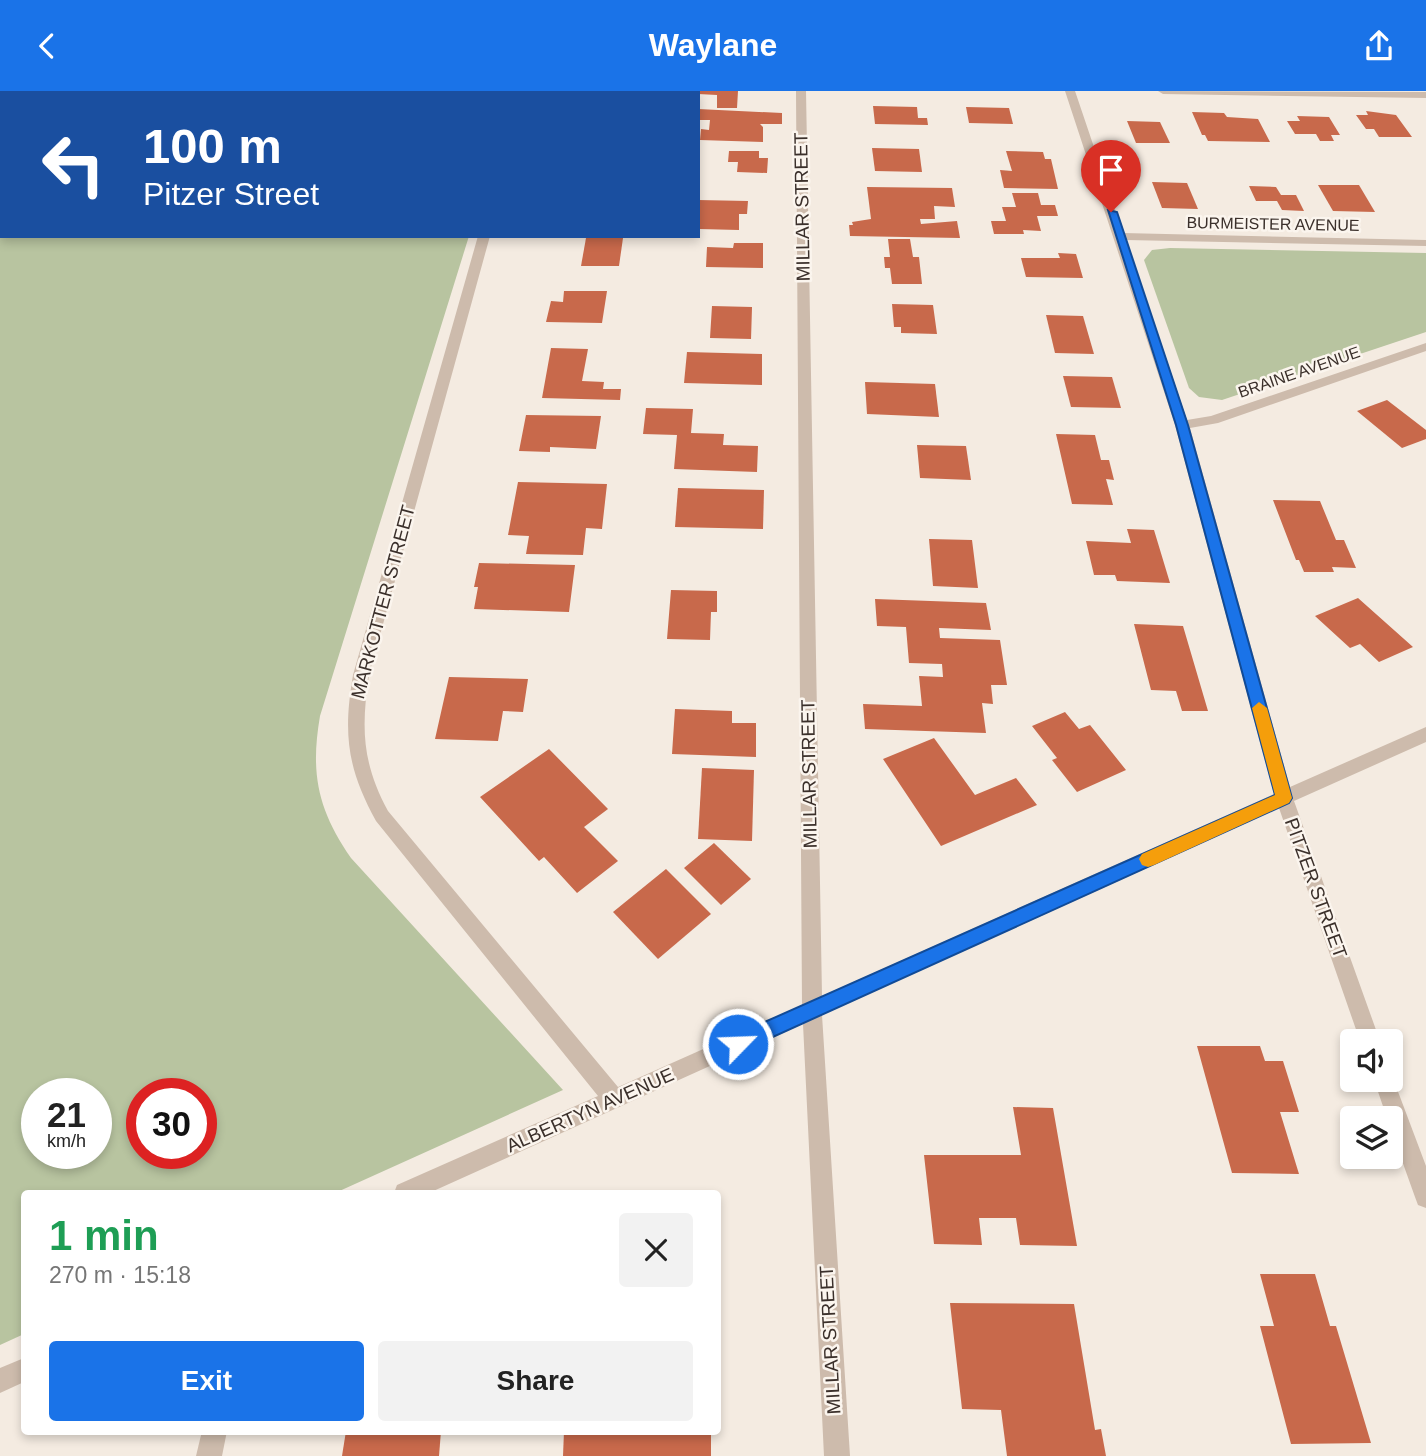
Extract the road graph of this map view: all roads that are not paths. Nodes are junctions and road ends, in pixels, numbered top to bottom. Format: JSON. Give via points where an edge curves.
{"nodes":[{"id":1,"x":801,"y":91,"type":"edge"},
{"id":2,"x":1070,"y":91,"type":"edge"},
{"id":3,"x":1163,"y":91,"type":"edge"},
{"id":4,"x":1326,"y":92,"type":"edge"},
{"id":5,"x":1426,"y":95,"type":"edge"},
{"id":6,"x":1120,"y":236,"type":"junction"},
{"id":7,"x":483,"y":238,"type":"edge"},
{"id":8,"x":1426,"y":243,"type":"edge"},
{"id":9,"x":1426,"y":347,"type":"edge"},
{"id":10,"x":1182,"y":425,"type":"junction"},
{"id":11,"x":1426,"y":734,"type":"edge"},
{"id":12,"x":1284,"y":798,"type":"junction"},
{"id":13,"x":812,"y":1011,"type":"junction"},
{"id":14,"x":1366,"y":1029,"type":"edge"},
{"id":15,"x":1388,"y":1092,"type":"edge"},
{"id":16,"x":614,"y":1099,"type":"junction"},
{"id":17,"x":412,"y":1190,"type":"edge"},
{"id":18,"x":1426,"y":1197,"type":"edge"},
{"id":19,"x":21,"y":1371,"type":"edge"},
{"id":20,"x":0,"y":1381,"type":"edge"},
{"id":21,"x":214,"y":1435,"type":"edge"},
{"id":22,"x":209,"y":1456,"type":"edge"},
{"id":23,"x":837,"y":1456,"type":"edge"}],
"edges":[{"from":1,"to":13,"type":"street","name":"MILLAR STREET"},
{"from":2,"to":6,"type":"street","name":"PITZER STREET"},
{"from":3,"to":4,"type":"street"},
{"from":4,"to":5,"type":"street"},
{"from":6,"to":8,"type":"street","name":"BURMEISTER AVENUE"},
{"from":6,"to":10,"type":"street","name":"PITZER STREET"},
{"from":7,"to":16,"type":"street","name":"MARKOTTER STREET","via":[[361,675],[354,715],[356,751],[364,785],[382,816]]},
{"from":9,"to":10,"type":"street","name":"BRAINE AVENUE","via":[[1213,420]]},
{"from":10,"to":12,"type":"street","name":"PITZER STREET"},
{"from":11,"to":12,"type":"street","name":"ALBERTYN AVENUE"},
{"from":12,"to":13,"type":"street","name":"ALBERTYN AVENUE"},
{"from":12,"to":14,"type":"street","name":"PITZER STREET"},
{"from":13,"to":16,"type":"street","name":"ALBERTYN AVENUE"},
{"from":13,"to":23,"type":"street","name":"MILLAR STREET"},
{"from":15,"to":18,"type":"street"},
{"from":16,"to":17,"type":"street","name":"ALBERTYN AVENUE"},
{"from":19,"to":20,"type":"street"},
{"from":21,"to":22,"type":"street"}]}
